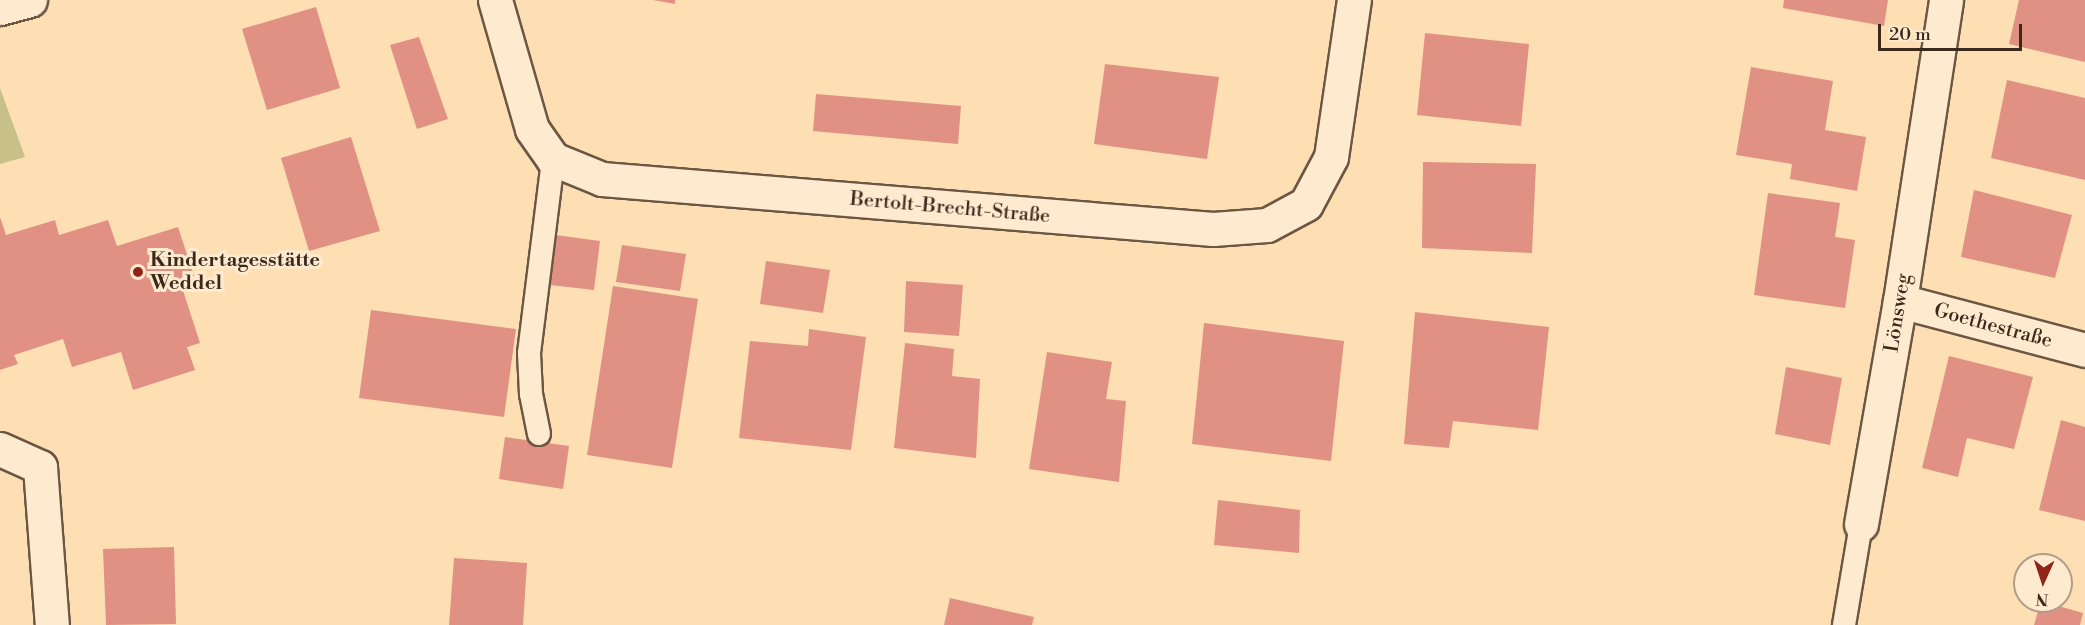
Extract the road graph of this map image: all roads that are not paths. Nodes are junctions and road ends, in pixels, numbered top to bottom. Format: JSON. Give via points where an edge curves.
{"nodes":[{"id":1,"x":30,"y":0,"type":"edge"},
{"id":2,"x":495,"y":0,"type":"edge"},
{"id":3,"x":1354,"y":0,"type":"edge"},
{"id":4,"x":1946,"y":0,"type":"edge"},
{"id":5,"x":0,"y":8,"type":"edge"},
{"id":6,"x":553,"y":159,"type":"junction"},
{"id":7,"x":1900,"y":301,"type":"junction"},
{"id":8,"x":2085,"y":350,"type":"edge"},
{"id":9,"x":539,"y":434,"type":"dead end"},
{"id":10,"x":0,"y":449,"type":"edge"},
{"id":11,"x":1861,"y":524,"type":"joint"},
{"id":12,"x":52,"y":625,"type":"edge"},
{"id":13,"x":1844,"y":625,"type":"edge"}],
"edges":[{"from":1,"to":5,"type":"street"},
{"from":2,"to":6,"type":"street","via":[[532,129]]},
{"from":3,"to":6,"type":"street","name":"Bertolt-Brecht-Straße","via":[[1331,157],[1306,204],[1267,225],[1214,229],[602,179]]},
{"from":4,"to":7,"type":"street","name":"Lönsweg"},
{"from":6,"to":9,"type":"lane","via":[[529,353],[531,394]]},
{"from":7,"to":8,"type":"street","name":"Goethestraße"},
{"from":7,"to":11,"type":"street","name":"Lönsweg"},
{"from":10,"to":12,"type":"street","via":[[40,467]]},
{"from":11,"to":13,"type":"lane","name":"Lönsweg"}]}
